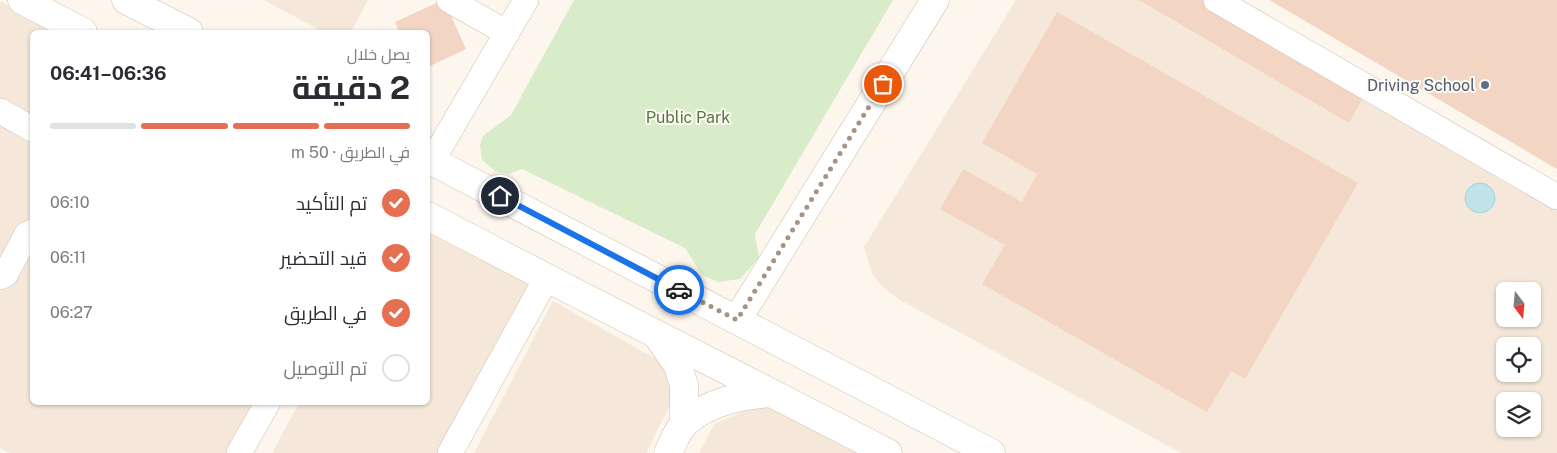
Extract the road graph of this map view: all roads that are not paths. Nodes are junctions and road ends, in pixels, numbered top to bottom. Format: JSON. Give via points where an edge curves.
{"nodes":[{"id":1,"x":22,"y":0,"type":"edge"},
{"id":2,"x":449,"y":0,"type":"edge"},
{"id":3,"x":526,"y":0,"type":"edge"},
{"id":4,"x":935,"y":0,"type":"edge"},
{"id":5,"x":1216,"y":0,"type":"edge"},
{"id":6,"x":141,"y":3,"type":"edge"},
{"id":7,"x":79,"y":30,"type":"edge"},
{"id":8,"x":186,"y":30,"type":"edge"},
{"id":9,"x":507,"y":33,"type":"junction"},
{"id":10,"x":0,"y":111,"type":"edge"},
{"id":11,"x":30,"y":128,"type":"edge"},
{"id":12,"x":430,"y":160,"type":"edge"},
{"id":13,"x":1557,"y":197,"type":"edge"},
{"id":14,"x":430,"y":217,"type":"edge"},
{"id":15,"x":30,"y":233,"type":"edge"},
{"id":16,"x":0,"y":277,"type":"edge"},
{"id":17,"x":546,"y":279,"type":"junction"},
{"id":18,"x":737,"y":320,"type":"junction"},
{"id":19,"x":655,"y":334,"type":"junction"},
{"id":20,"x":771,"y":393,"type":"junction"},
{"id":21,"x":266,"y":405,"type":"edge"},
{"id":22,"x":684,"y":424,"type":"junction"},
{"id":23,"x":239,"y":453,"type":"edge"},
{"id":24,"x":450,"y":453,"type":"edge"},
{"id":25,"x":668,"y":453,"type":"edge"},
{"id":26,"x":888,"y":453,"type":"edge"},
{"id":27,"x":991,"y":453,"type":"edge"}],
"edges":[{"from":1,"to":7,"type":"street"},
{"from":2,"to":9,"type":"street"},
{"from":3,"to":9,"type":"street"},
{"from":4,"to":18,"type":"street"},
{"from":5,"to":13,"type":"street"},
{"from":6,"to":8,"type":"street"},
{"from":9,"to":12,"type":"street"},
{"from":10,"to":11,"type":"street"},
{"from":12,"to":18,"type":"street"},
{"from":14,"to":17,"type":"street"},
{"from":15,"to":16,"type":"street","via":[[5,275]]},
{"from":17,"to":19,"type":"street"},
{"from":17,"to":24,"type":"street"},
{"from":18,"to":27,"type":"street"},
{"from":19,"to":20,"type":"street"},
{"from":19,"to":22,"type":"street","via":[[678,366],[684,385]]},
{"from":20,"to":22,"type":"street","via":[[722,402]]},
{"from":20,"to":26,"type":"street"},
{"from":21,"to":23,"type":"street"},
{"from":22,"to":25,"type":"street"}]}
